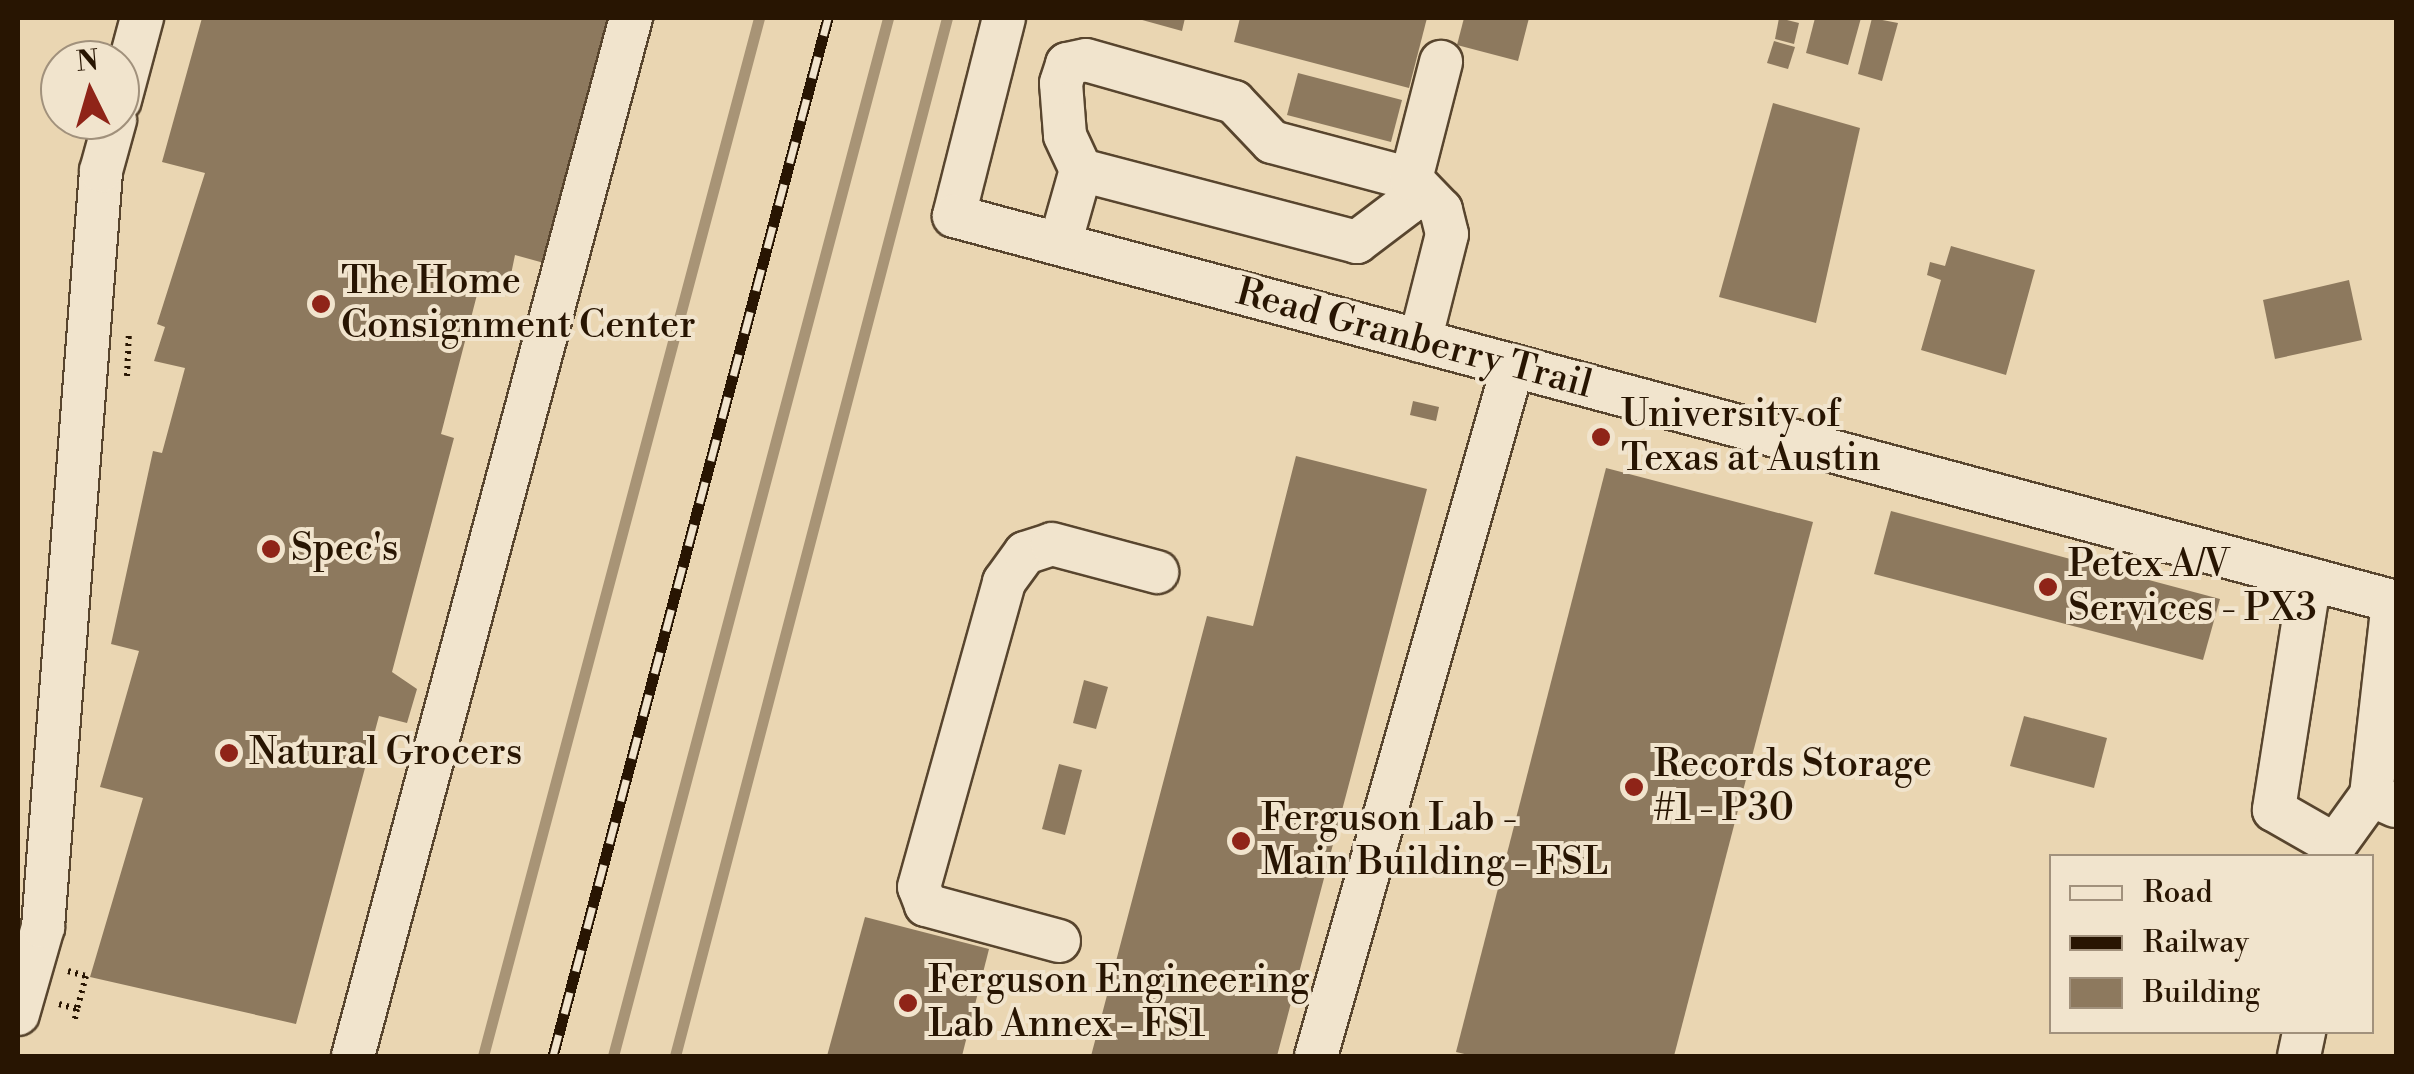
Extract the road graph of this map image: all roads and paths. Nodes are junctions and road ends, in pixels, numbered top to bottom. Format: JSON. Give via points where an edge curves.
{"nodes":[{"id":1,"x":632,"y":18,"type":"edge"},
{"id":2,"x":1004,"y":18,"type":"edge"},
{"id":3,"x":1440,"y":62,"type":"dead end"},
{"id":4,"x":110,"y":140,"type":"edge"},
{"id":5,"x":1081,"y":170,"type":"junction"},
{"id":6,"x":1412,"y":179,"type":"junction"},
{"id":7,"x":1060,"y":244,"type":"junction"},
{"id":8,"x":1420,"y":341,"type":"junction"},
{"id":9,"x":1514,"y":366,"type":"junction"},
{"id":10,"x":1157,"y":572,"type":"dead end"},
{"id":11,"x":2310,"y":579,"type":"junction"},
{"id":12,"x":2395,"y":602,"type":"edge"},
{"id":13,"x":2384,"y":801,"type":"edge"},
{"id":14,"x":2334,"y":851,"type":"edge"},
{"id":15,"x":1060,"y":941,"type":"dead end"},
{"id":16,"x":37,"y":1009,"type":"edge"},
{"id":17,"x":74,"y":1023,"type":"dead end"},
{"id":18,"x":353,"y":1056,"type":"edge"},
{"id":19,"x":1316,"y":1056,"type":"edge"}],
"edges":[{"from":1,"to":18,"type":"street"},
{"from":2,"to":7,"type":"street","name":"Read Granberry Trail","via":[[954,216]]},
{"from":3,"to":6,"type":"street"},
{"from":4,"to":16,"type":"street","via":[[101,171]]},
{"from":5,"to":6,"type":"street","via":[[1357,242],[1407,204]]},
{"from":5,"to":6,"type":"street","via":[[1065,135],[1061,83],[1067,64],[1086,60],[1234,102],[1272,142]]},
{"from":5,"to":7,"type":"street"},
{"from":6,"to":8,"type":"street","via":[[1440,210],[1447,234]]},
{"from":7,"to":8,"type":"street","name":"Read Granberry Trail"},
{"from":8,"to":9,"type":"street","name":"Read Granberry Trail"},
{"from":9,"to":11,"type":"street","name":"Read Granberry Trail"},
{"from":9,"to":19,"type":"street"},
{"from":10,"to":15,"type":"street","via":[[1052,544],[1025,553],[1004,582],[920,887],[926,906]]},
{"from":11,"to":12,"type":"street","name":"Read Granberry Trail"},
{"from":11,"to":14,"type":"street","via":[[2274,810]]},
{"from":12,"to":13,"type":"street"},
{"from":13,"to":14,"type":"street"},
{"from":16,"to":17,"type":"path","via":[[78,1009]]}]}
